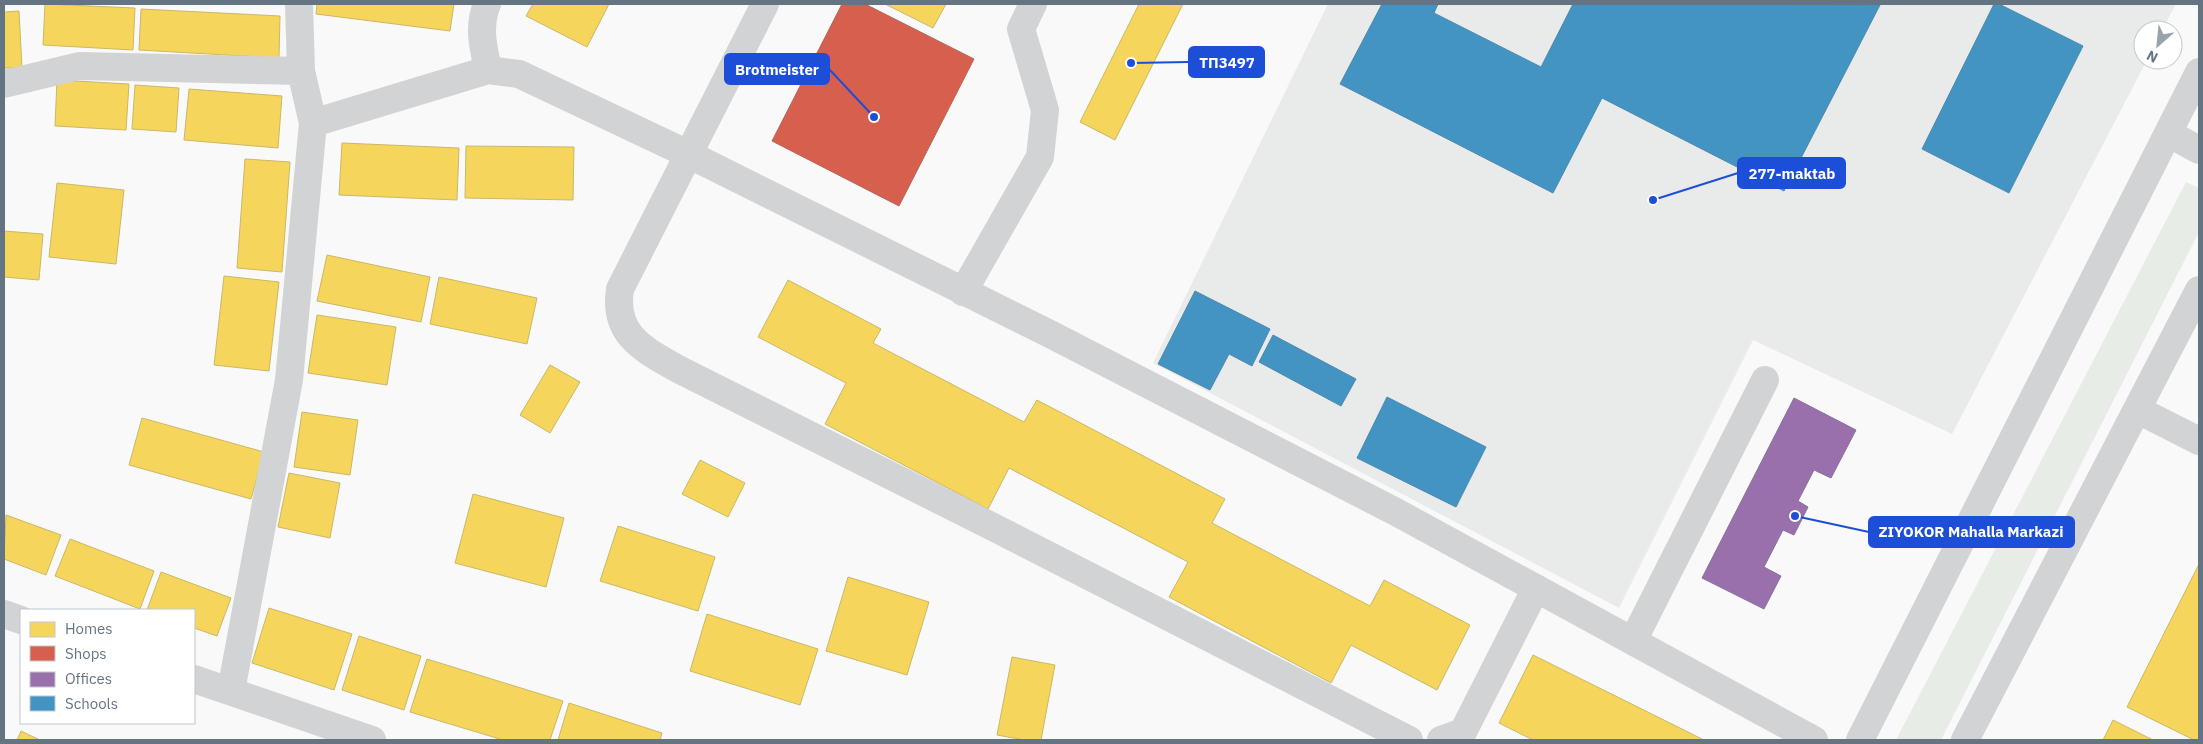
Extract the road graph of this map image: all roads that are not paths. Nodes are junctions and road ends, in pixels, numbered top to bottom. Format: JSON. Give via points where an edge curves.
{"nodes":[{"id":1,"x":299,"y":4,"type":"edge"},
{"id":2,"x":487,"y":4,"type":"edge"},
{"id":3,"x":764,"y":4,"type":"edge"},
{"id":4,"x":1033,"y":4,"type":"edge"},
{"id":5,"x":301,"y":70,"type":"junction"},
{"id":6,"x":488,"y":70,"type":"junction"},
{"id":7,"x":2199,"y":72,"type":"edge"},
{"id":8,"x":4,"y":84,"type":"edge"},
{"id":9,"x":313,"y":123,"type":"junction"},
{"id":10,"x":2168,"y":134,"type":"junction"},
{"id":11,"x":2199,"y":150,"type":"edge"},
{"id":12,"x":688,"y":154,"type":"junction"},
{"id":13,"x":2199,"y":290,"type":"edge"},
{"id":14,"x":963,"y":292,"type":"junction"},
{"id":15,"x":1765,"y":380,"type":"dead end"},
{"id":16,"x":2138,"y":410,"type":"junction"},
{"id":17,"x":2199,"y":441,"type":"edge"},
{"id":18,"x":1536,"y":588,"type":"junction"},
{"id":19,"x":4,"y":614,"type":"edge"},
{"id":20,"x":20,"y":620,"type":"edge"},
{"id":21,"x":1633,"y":641,"type":"junction"},
{"id":22,"x":195,"y":679,"type":"edge"},
{"id":23,"x":231,"y":691,"type":"junction"},
{"id":24,"x":372,"y":740,"type":"edge"},
{"id":25,"x":1409,"y":740,"type":"edge"},
{"id":26,"x":1441,"y":740,"type":"edge"},
{"id":27,"x":1814,"y":740,"type":"edge"},
{"id":28,"x":1860,"y":740,"type":"edge"},
{"id":29,"x":1965,"y":740,"type":"edge"}],
"edges":[{"from":1,"to":5,"type":"street"},
{"from":2,"to":6,"type":"street","via":[[482,18],[481,43]]},
{"from":3,"to":12,"type":"street"},
{"from":4,"to":14,"type":"street","via":[[1021,29],[1046,110],[1040,158]]},
{"from":5,"to":8,"type":"street","via":[[79,66]]},
{"from":5,"to":9,"type":"street"},
{"from":6,"to":9,"type":"street"},
{"from":6,"to":12,"type":"street","via":[[519,74]]},
{"from":7,"to":10,"type":"street"},
{"from":9,"to":23,"type":"street","via":[[289,380]]},
{"from":10,"to":11,"type":"street"},
{"from":10,"to":28,"type":"street"},
{"from":12,"to":14,"type":"street"},
{"from":12,"to":25,"type":"street","via":[[620,288],[620,318],[626,330],[644,349]]},
{"from":13,"to":16,"type":"street"},
{"from":14,"to":18,"type":"street","via":[[1387,507]]},
{"from":15,"to":21,"type":"street"},
{"from":16,"to":17,"type":"street"},
{"from":16,"to":29,"type":"street"},
{"from":18,"to":21,"type":"street"},
{"from":18,"to":26,"type":"street","via":[[1463,732]]},
{"from":19,"to":20,"type":"street"},
{"from":21,"to":27,"type":"street"},
{"from":22,"to":23,"type":"street"},
{"from":23,"to":24,"type":"street"}]}
